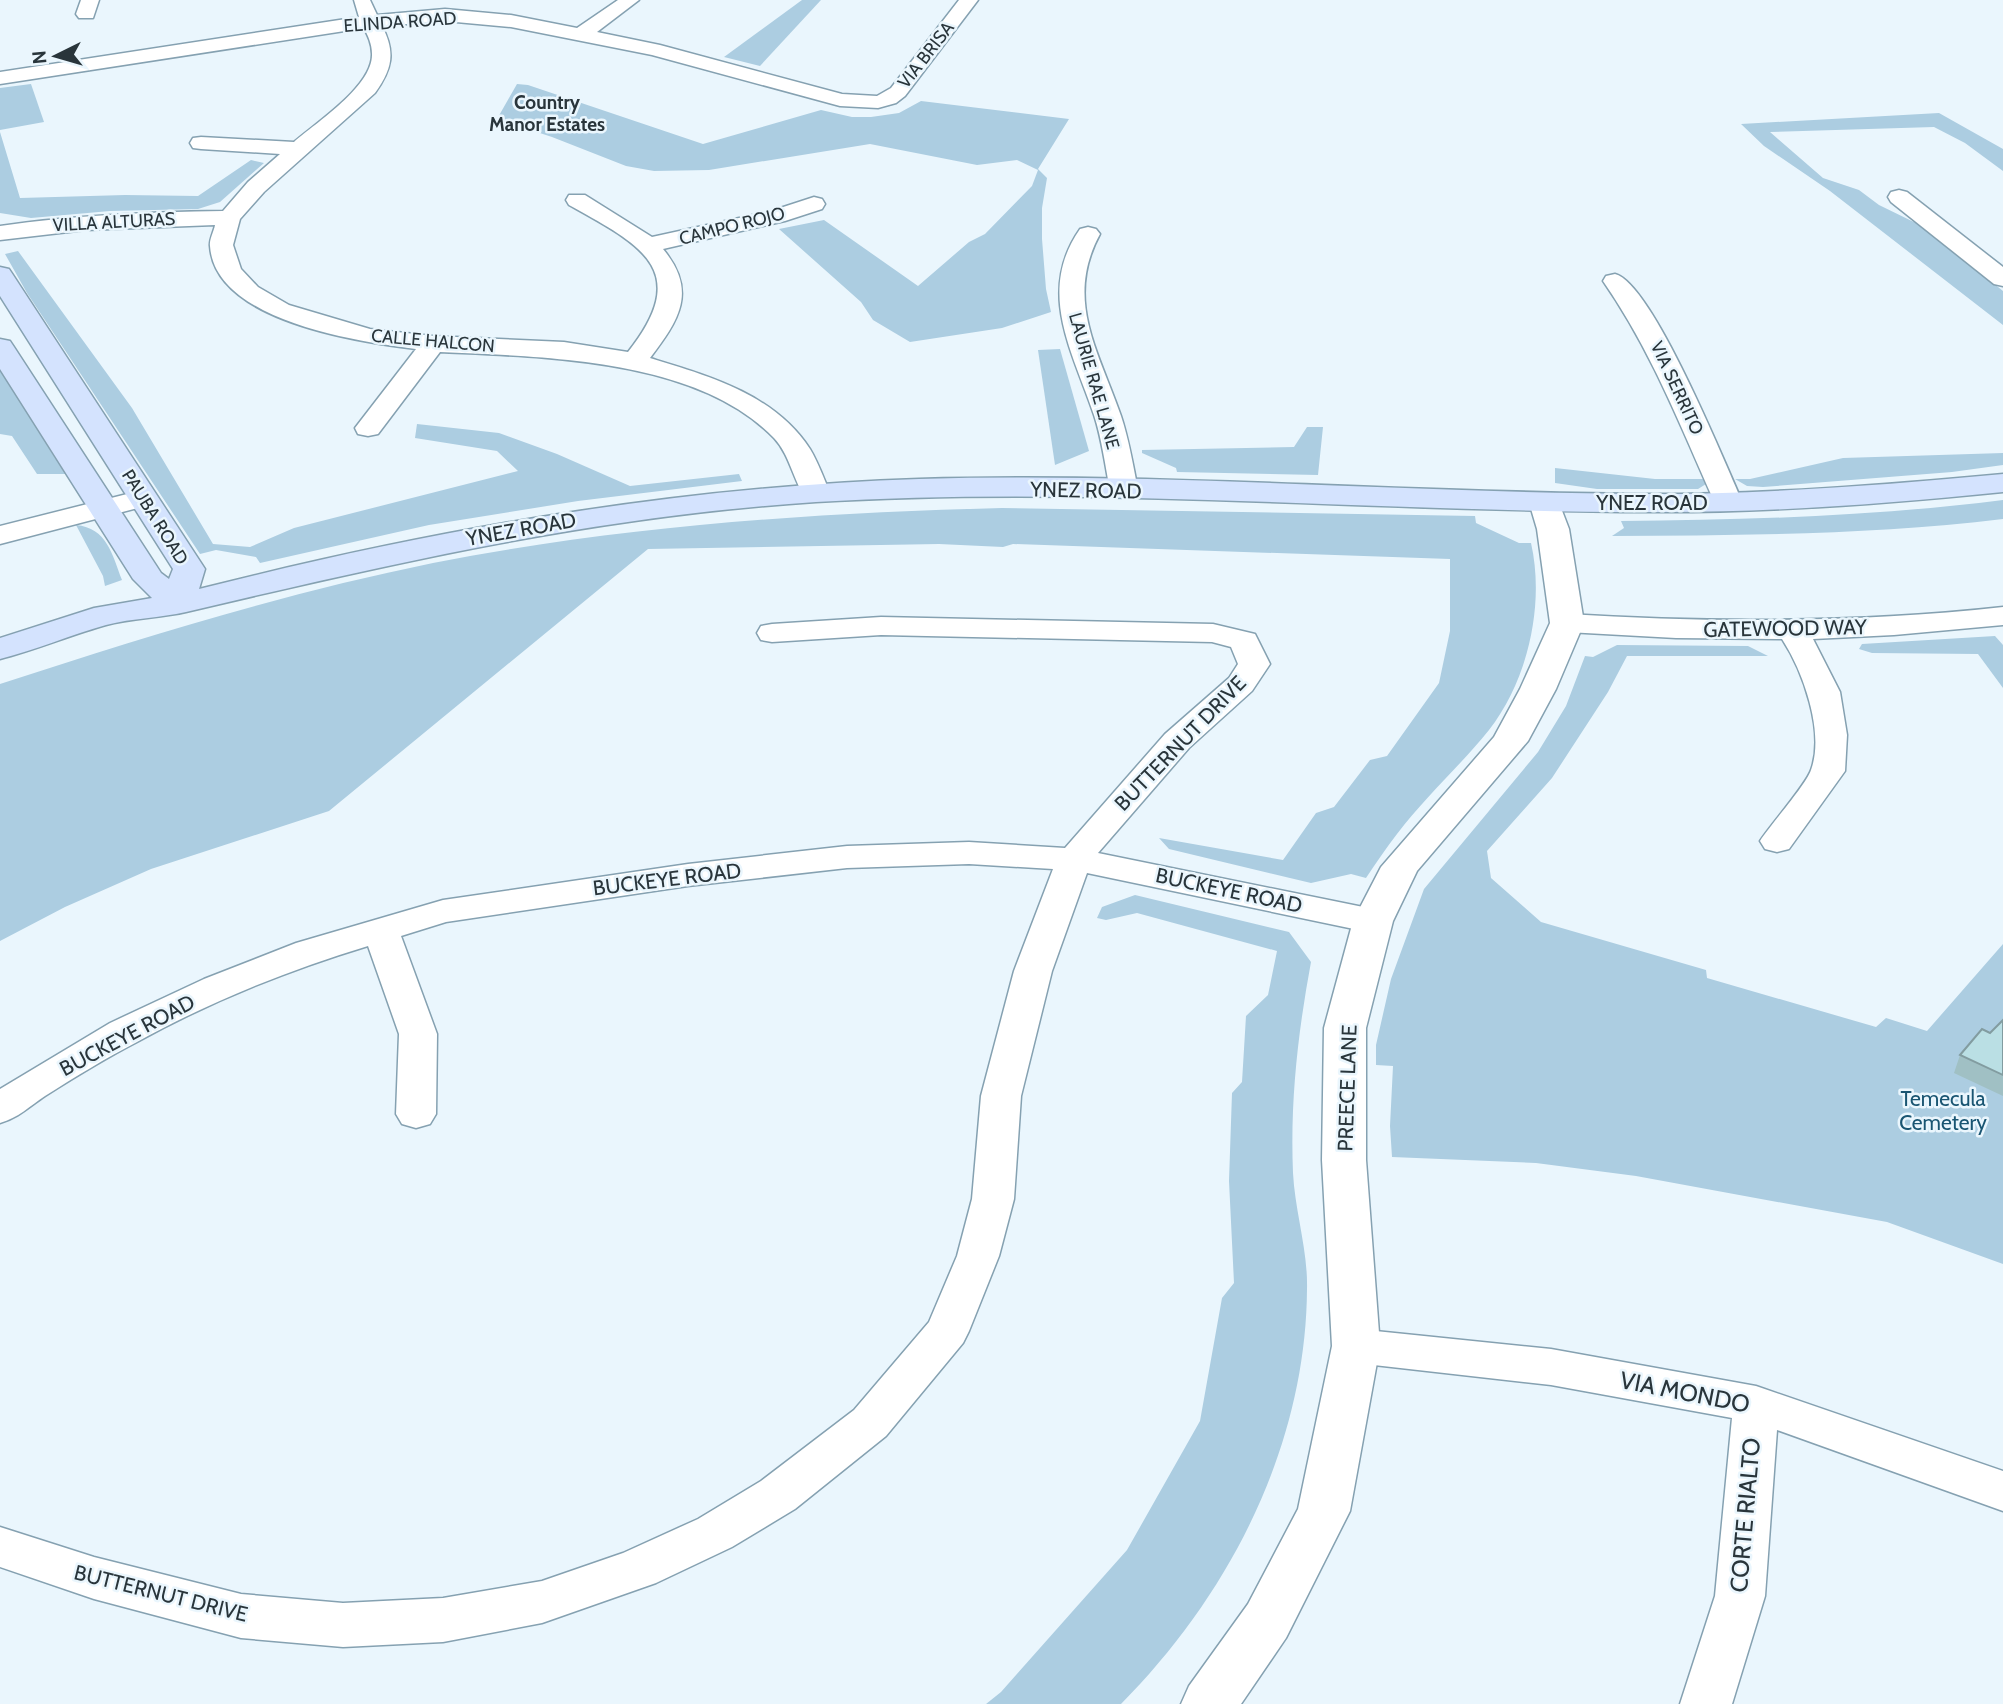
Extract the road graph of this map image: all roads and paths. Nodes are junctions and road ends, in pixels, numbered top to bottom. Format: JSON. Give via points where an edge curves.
{"nodes":[{"id":1,"x":630,"y":0,"type":"edge"},
{"id":2,"x":969,"y":0,"type":"edge"},
{"id":3,"x":365,"y":11,"type":"edge"},
{"id":4,"x":581,"y":34,"type":"junction"},
{"id":5,"x":0,"y":78,"type":"edge"},
{"id":6,"x":877,"y":102,"type":"joint"},
{"id":7,"x":201,"y":143,"type":"dead end"},
{"id":8,"x":298,"y":149,"type":"junction"},
{"id":9,"x":1899,"y":197,"type":"dead end"},
{"id":10,"x":577,"y":200,"type":"dead end"},
{"id":11,"x":814,"y":204,"type":"dead end"},
{"id":12,"x":229,"y":218,"type":"junction"},
{"id":13,"x":0,"y":233,"type":"edge"},
{"id":14,"x":1088,"y":234,"type":"dead end"},
{"id":15,"x":649,"y":245,"type":"junction"},
{"id":16,"x":0,"y":275,"type":"edge"},
{"id":17,"x":2003,"y":279,"type":"edge"},
{"id":18,"x":1615,"y":281,"type":"dead end"},
{"id":19,"x":433,"y":344,"type":"junction"},
{"id":20,"x":0,"y":347,"type":"edge"},
{"id":21,"x":634,"y":361,"type":"junction"},
{"id":22,"x":368,"y":428,"type":"dead end"},
{"id":23,"x":2003,"y":483,"type":"edge"},
{"id":24,"x":1124,"y":490,"type":"junction"},
{"id":25,"x":138,"y":491,"type":"junction"},
{"id":26,"x":816,"y":493,"type":"junction"},
{"id":27,"x":97,"y":501,"type":"junction"},
{"id":28,"x":1728,"y":501,"type":"junction"},
{"id":29,"x":1545,"y":502,"type":"junction"},
{"id":30,"x":0,"y":519,"type":"edge"},
{"id":31,"x":0,"y":535,"type":"edge"},
{"id":32,"x":178,"y":604,"type":"junction"},
{"id":33,"x":2003,"y":615,"type":"edge"},
{"id":34,"x":1567,"y":623,"type":"junction"},
{"id":35,"x":1791,"y":629,"type":"junction"},
{"id":36,"x":772,"y":633,"type":"dead end"},
{"id":37,"x":0,"y":649,"type":"edge"},
{"id":38,"x":0,"y":673,"type":"edge"},
{"id":39,"x":1777,"y":841,"type":"dead end"},
{"id":40,"x":1074,"y":859,"type":"junction"},
{"id":41,"x":1373,"y":921,"type":"junction"},
{"id":42,"x":380,"y":929,"type":"junction"},
{"id":43,"x":0,"y":1109,"type":"edge"},
{"id":44,"x":416,"y":1114,"type":"dead end"},
{"id":45,"x":1356,"y":1346,"type":"junction"},
{"id":46,"x":1756,"y":1404,"type":"junction"},
{"id":47,"x":2003,"y":1491,"type":"edge"},
{"id":48,"x":0,"y":1547,"type":"edge"},
{"id":49,"x":1209,"y":1704,"type":"edge"},
{"id":50,"x":1706,"y":1704,"type":"edge"}],
"edges":[{"from":1,"to":4,"type":"street"},
{"from":2,"to":6,"type":"street","name":"VIA BRISA","via":[[898,92]]},
{"from":3,"to":4,"type":"street","name":"ELINDA ROAD","via":[[511,21]]},
{"from":3,"to":5,"type":"street","name":"ELINDA ROAD"},
{"from":3,"to":8,"type":"street","via":[[383,47],[380,72],[368,89]]},
{"from":4,"to":6,"type":"street","name":"ELINDA ROAD","via":[[714,64],[840,100]]},
{"from":7,"to":8,"type":"street"},
{"from":8,"to":12,"type":"street"},
{"from":9,"to":17,"type":"street"},
{"from":10,"to":15,"type":"street"},
{"from":11,"to":15,"type":"street","name":"CAMPO ROJO"},
{"from":12,"to":13,"type":"street","name":"VILLA ALTURAS","via":[[110,220]]},
{"from":12,"to":19,"type":"street","name":"CALLE HALCON","via":[[222,245],[230,271],[249,292],[280,310],[335,327]]},
{"from":14,"to":24,"type":"street","name":"LAURIE RAE LANE","via":[[1072,261],[1068,288],[1078,334],[1109,420]]},
{"from":15,"to":21,"type":"street","via":[[670,274],[671,299],[666,319]]},
{"from":16,"to":25,"type":"main road","name":"PAUBA ROAD"},
{"from":18,"to":28,"type":"street","name":"VIA SERRITO","via":[[1640,312],[1672,368]]},
{"from":19,"to":21,"type":"street","name":"CALLE HALCON","via":[[564,350]]},
{"from":19,"to":22,"type":"street"},
{"from":20,"to":27,"type":"main road","name":"PAUBA ROAD"},
{"from":21,"to":26,"type":"street","name":"CALLE HALCON","via":[[743,401],[783,432],[798,452]]},
{"from":23,"to":28,"type":"main road","name":"YNEZ ROAD","via":[[1910,493]]},
{"from":24,"to":26,"type":"main road","name":"YNEZ ROAD","via":[[967,488]]},
{"from":24,"to":29,"type":"main road","name":"YNEZ ROAD"},
{"from":25,"to":27,"type":"street"},
{"from":25,"to":32,"type":"main road","name":"PAUBA ROAD","via":[[189,569]]},
{"from":26,"to":32,"type":"main road","name":"YNEZ ROAD","via":[[558,522],[369,557]]},
{"from":27,"to":30,"type":"street"},
{"from":27,"to":31,"type":"street"},
{"from":27,"to":32,"type":"main road","name":"PAUBA ROAD","via":[[149,579]]},
{"from":28,"to":29,"type":"main road","name":"YNEZ ROAD"},
{"from":29,"to":34,"type":"street"},
{"from":32,"to":37,"type":"main road","name":"YNEZ ROAD","via":[[108,615]]},
{"from":32,"to":38,"type":"main road","name":"YNEZ ROAD","via":[[120,633]]},
{"from":33,"to":35,"type":"street","name":"GATEWOOD WAY"},
{"from":34,"to":35,"type":"street","name":"GATEWOOD WAY"},
{"from":34,"to":41,"type":"street","name":"PREECE LANE","via":[[1510,741],[1400,867]]},
{"from":35,"to":39,"type":"street","via":[[1824,692],[1831,735],[1828,771]]},
{"from":36,"to":40,"type":"street","name":"BUTTERNUT DRIVE","via":[[881,626],[1156,630],[1213,633],[1244,641],[1254,664],[1241,684],[1177,741]]},
{"from":40,"to":41,"type":"street","name":"BUCKEYE ROAD"},
{"from":40,"to":42,"type":"street","name":"BUCKEYE ROAD","via":[[969,853],[847,857],[497,902]]},
{"from":40,"to":48,"type":"street","name":"BUTTERNUT DRIVE","via":[[1033,971],[1001,1096],[993,1199],[978,1256],[947,1331],[870,1423],[778,1495],[715,1533],[639,1568],[542,1602],[443,1620],[343,1625],[242,1616],[94,1578]]},
{"from":41,"to":45,"type":"street","name":"PREECE LANE","via":[[1345,1028],[1345,1160]]},
{"from":42,"to":43,"type":"street","name":"BUCKEYE ROAD","via":[[217,988],[124,1032]]},
{"from":42,"to":44,"type":"street","via":[[418,1034]]},
{"from":45,"to":46,"type":"street","name":"VIA MONDO","via":[[1550,1367]]},
{"from":45,"to":49,"type":"street","name":"PREECE LANE","via":[[1324,1511],[1267,1621]]},
{"from":46,"to":47,"type":"street","name":"VIA MONDO"},
{"from":46,"to":50,"type":"street","name":"CORTE RIALTO","via":[[1740,1596]]}]}
